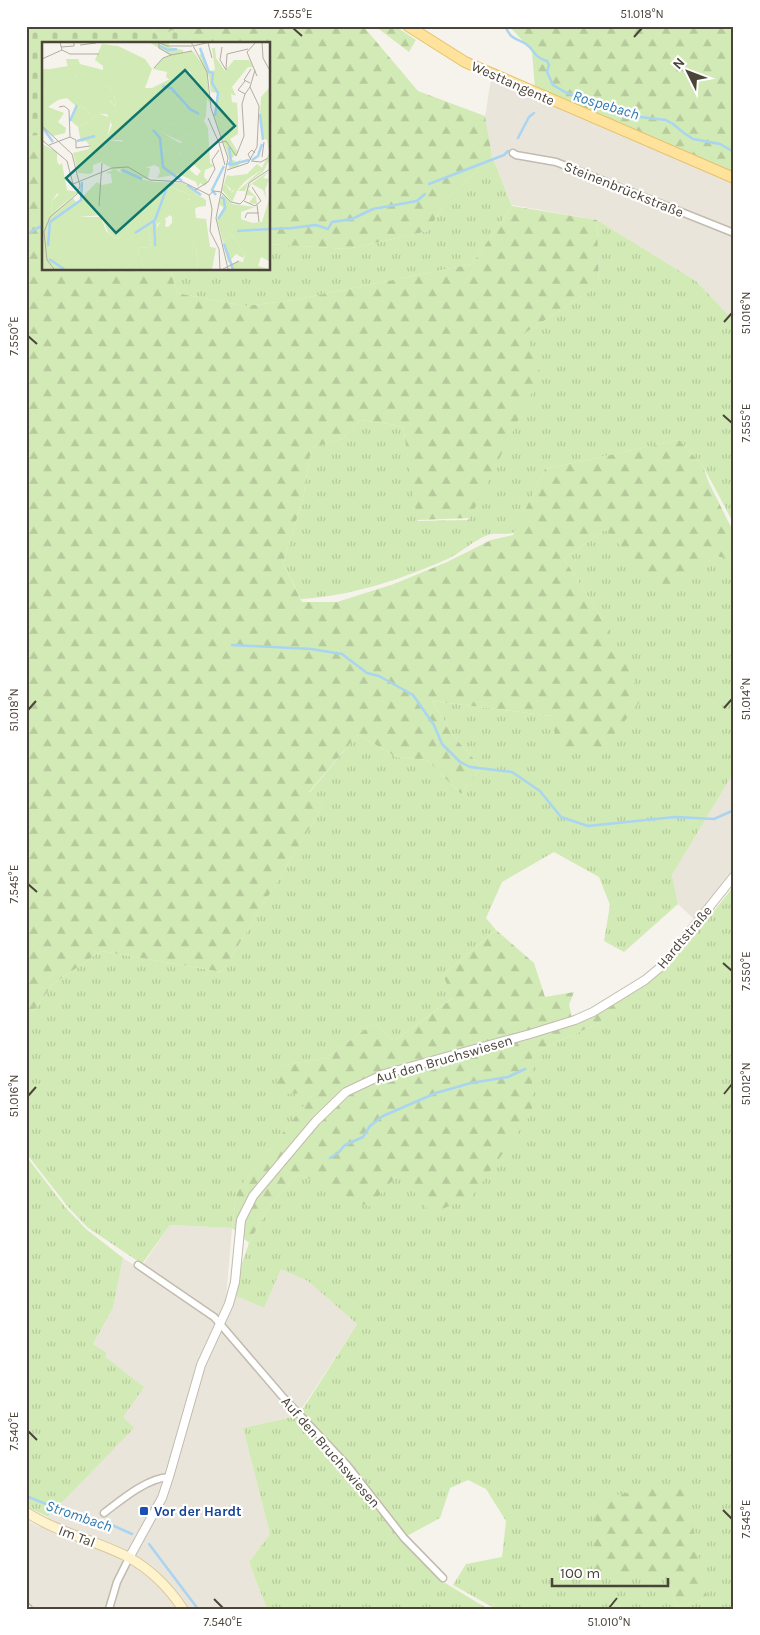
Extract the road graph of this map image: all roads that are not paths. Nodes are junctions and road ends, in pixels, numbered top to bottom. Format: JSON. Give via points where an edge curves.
{"nodes":[{"id":1,"x":408,"y":26,"type":"edge"},
{"id":2,"x":513,"y":153,"type":"dead end"},
{"id":3,"x":734,"y":178,"type":"edge"},
{"id":4,"x":734,"y":233,"type":"edge"},
{"id":5,"x":734,"y":876,"type":"edge"},
{"id":6,"x":575,"y":1020,"type":"joint"},
{"id":7,"x":138,"y":1265,"type":"dead end"},
{"id":8,"x":221,"y":1324,"type":"junction"},
{"id":9,"x":169,"y":1478,"type":"junction"},
{"id":10,"x":26,"y":1512,"type":"edge"},
{"id":11,"x":104,"y":1513,"type":"dead end"},
{"id":12,"x":129,"y":1558,"type":"junction"},
{"id":13,"x":443,"y":1578,"type":"dead end"},
{"id":14,"x":26,"y":1606,"type":"edge"},
{"id":15,"x":29,"y":1609,"type":"edge"},
{"id":16,"x":109,"y":1609,"type":"edge"},
{"id":17,"x":183,"y":1609,"type":"edge"}],
"edges":[{"from":1,"to":3,"type":"main road","name":"Westtangente","via":[[465,62]]},
{"from":2,"to":4,"type":"street","name":"Steinenbrückstraße","via":[[556,162]]},
{"from":5,"to":6,"type":"street","name":"Hardtstraße","via":[[663,965],[645,980]]},
{"from":6,"to":8,"type":"street","name":"Auf den Bruchswiesen","via":[[384,1074],[346,1092],[316,1121],[253,1196],[241,1220],[235,1282]]},
{"from":7,"to":8,"type":"street","name":"Auf den Bruchswiesen"},
{"from":8,"to":9,"type":"street","name":"Auf den Bruchswiesen","via":[[201,1365]]},
{"from":8,"to":13,"type":"street","name":"Auf den Bruchswiesen","via":[[347,1465],[404,1538]]},
{"from":9,"to":11,"type":"street","via":[[159,1478],[126,1496]]},
{"from":9,"to":12,"type":"street","name":"Auf den Bruchswiesen","via":[[156,1510]]},
{"from":10,"to":12,"type":"main road","name":"Im Tal"},
{"from":12,"to":16,"type":"street"},
{"from":12,"to":17,"type":"main road","name":"Im Tal","via":[[159,1580]]},
{"from":14,"to":15,"type":"street"}]}
